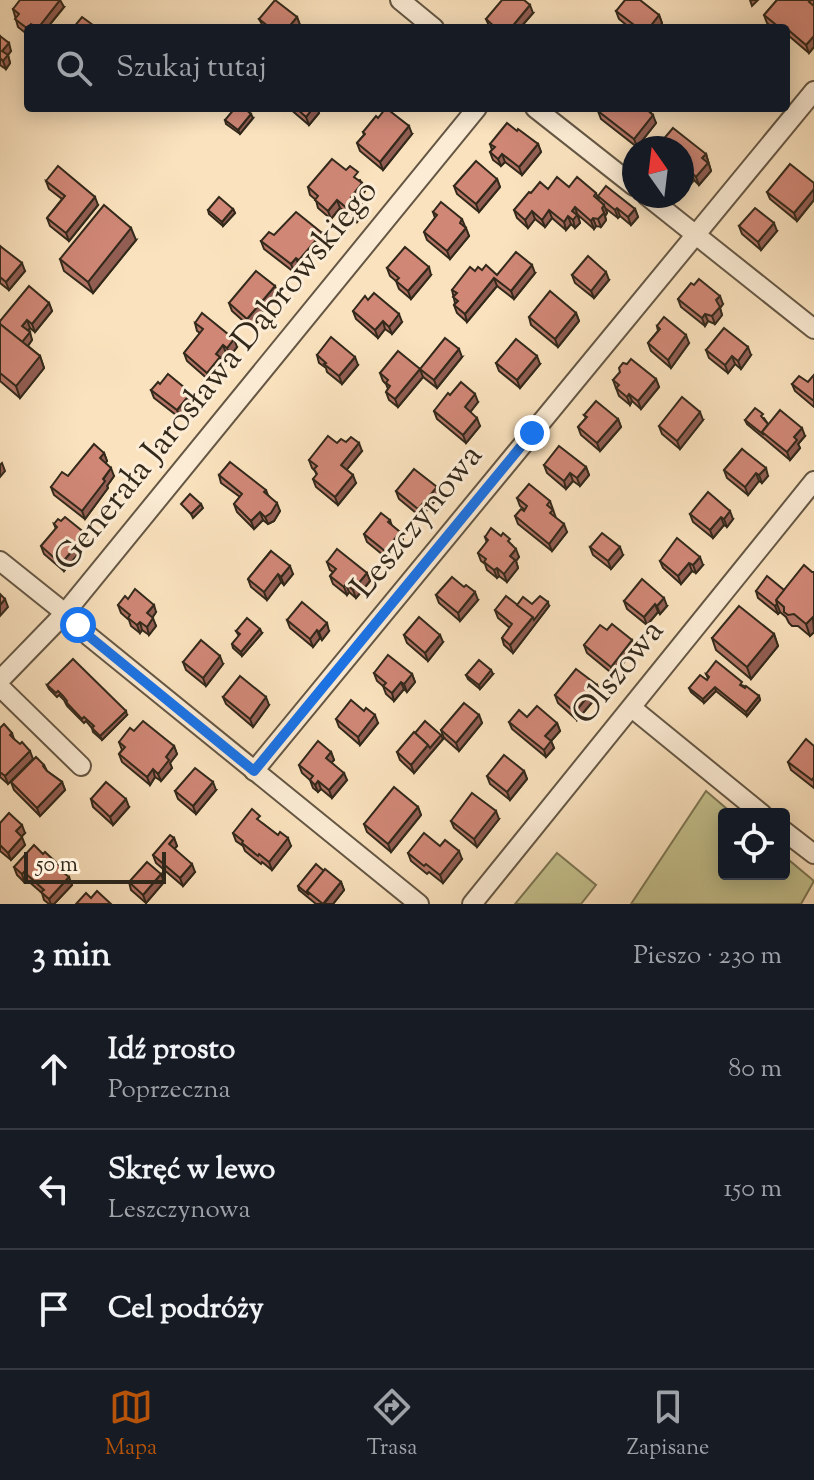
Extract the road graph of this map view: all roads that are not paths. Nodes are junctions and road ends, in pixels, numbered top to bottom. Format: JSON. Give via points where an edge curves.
{"nodes":[{"id":1,"x":400,"y":0,"type":"edge"},
{"id":2,"x":429,"y":24,"type":"edge"},
{"id":3,"x":814,"y":91,"type":"edge"},
{"id":4,"x":474,"y":112,"type":"edge"},
{"id":5,"x":540,"y":112,"type":"edge"},
{"id":6,"x":622,"y":177,"type":"edge"},
{"id":7,"x":662,"y":208,"type":"edge"},
{"id":8,"x":696,"y":234,"type":"junction"},
{"id":9,"x":814,"y":329,"type":"edge"},
{"id":10,"x":814,"y":481,"type":"edge"},
{"id":11,"x":0,"y":561,"type":"edge"},
{"id":12,"x":65,"y":613,"type":"junction"},
{"id":13,"x":0,"y":680,"type":"edge"},
{"id":14,"x":0,"y":687,"type":"edge"},
{"id":15,"x":632,"y":708,"type":"junction"},
{"id":16,"x":81,"y":766,"type":"dead end"},
{"id":17,"x":254,"y":771,"type":"junction"},
{"id":18,"x":755,"y":808,"type":"edge"},
{"id":19,"x":790,"y":835,"type":"edge"},
{"id":20,"x":813,"y":852,"type":"edge"},
{"id":21,"x":419,"y":904,"type":"edge"},
{"id":22,"x":472,"y":904,"type":"edge"}],
"edges":[{"from":1,"to":2,"type":"street"},
{"from":3,"to":8,"type":"street","name":"Leszczynowa"},
{"from":4,"to":12,"type":"street","name":"Generała Jarosława Dąbrowskiego"},
{"from":5,"to":6,"type":"street"},
{"from":7,"to":8,"type":"street"},
{"from":8,"to":9,"type":"street"},
{"from":8,"to":17,"type":"street","name":"Leszczynowa"},
{"from":10,"to":15,"type":"street","name":"Olszowa"},
{"from":11,"to":12,"type":"street"},
{"from":12,"to":13,"type":"street","name":"Generała Jarosława Dąbrowskiego"},
{"from":12,"to":17,"type":"street"},
{"from":14,"to":16,"type":"street"},
{"from":15,"to":18,"type":"street"},
{"from":15,"to":22,"type":"street","name":"Olszowa"},
{"from":17,"to":21,"type":"street"},
{"from":19,"to":20,"type":"street"}]}
